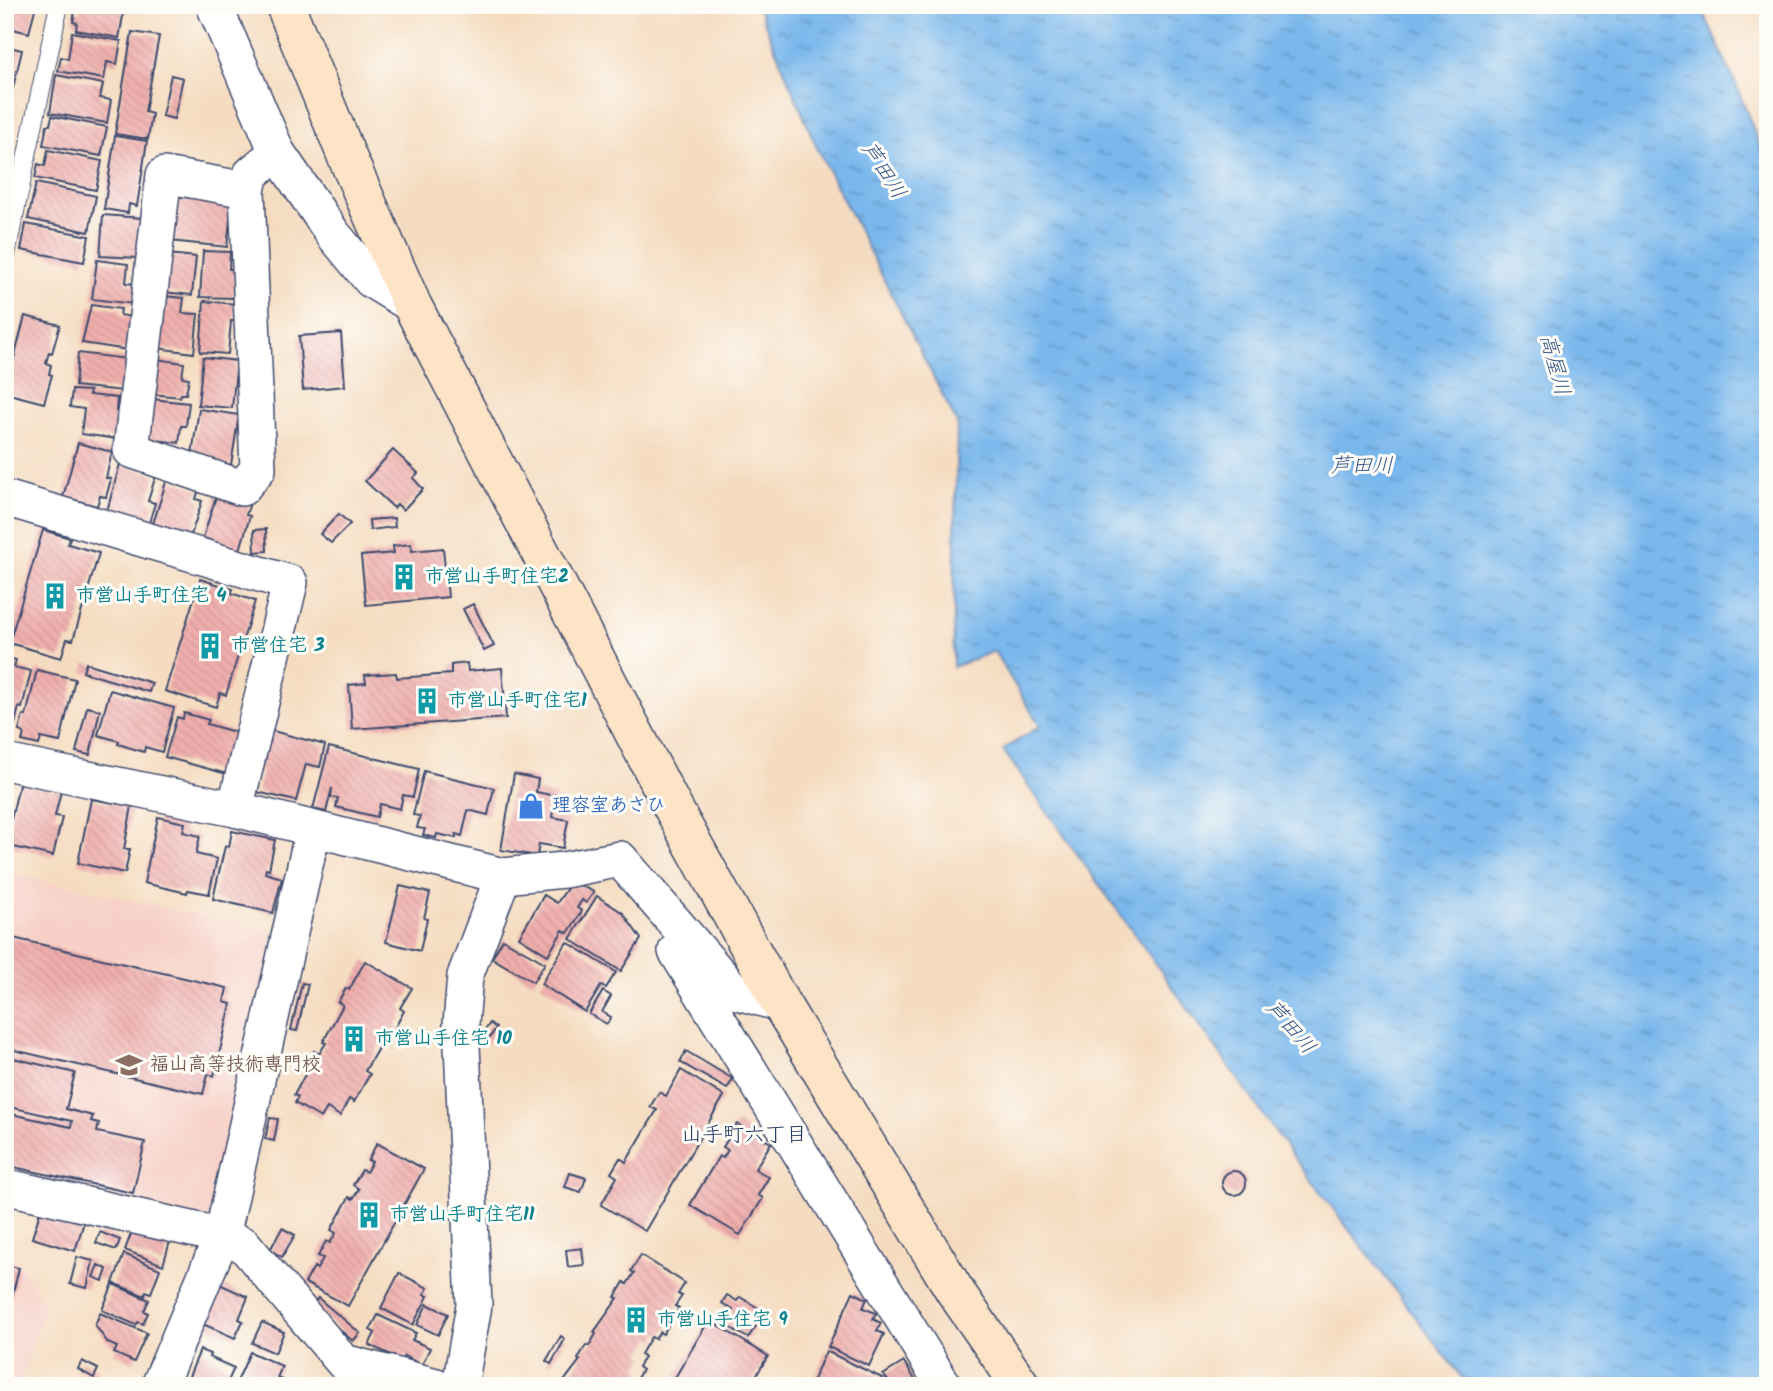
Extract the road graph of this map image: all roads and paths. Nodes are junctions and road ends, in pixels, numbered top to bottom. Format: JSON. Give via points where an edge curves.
{"nodes":[{"id":1,"x":59,"y":5,"type":"edge"},
{"id":2,"x":214,"y":5,"type":"edge"},
{"id":3,"x":285,"y":5,"type":"edge"},
{"id":4,"x":277,"y":152,"type":"junction"},
{"id":5,"x":247,"y":190,"type":"junction"},
{"id":6,"x":5,"y":258,"type":"edge"},
{"id":7,"x":412,"y":305,"type":"junction"},
{"id":8,"x":7,"y":507,"type":"edge"},
{"id":9,"x":5,"y":762,"type":"edge"},
{"id":10,"x":235,"y":809,"type":"junction"},
{"id":11,"x":313,"y":830,"type":"junction"},
{"id":12,"x":620,"y":859,"type":"junction"},
{"id":13,"x":503,"y":876,"type":"junction"},
{"id":14,"x":781,"y":1004,"type":"junction"},
{"id":15,"x":18,"y":1189,"type":"dead end"},
{"id":16,"x":222,"y":1236,"type":"junction"},
{"id":17,"x":337,"y":1374,"type":"edge"},
{"id":18,"x":159,"y":1386,"type":"edge"},
{"id":19,"x":436,"y":1386,"type":"edge"},
{"id":20,"x":460,"y":1386,"type":"edge"},
{"id":21,"x":944,"y":1386,"type":"edge"},
{"id":22,"x":1021,"y":1386,"type":"edge"}],
"edges":[{"from":1,"to":6,"type":"lane"},
{"from":2,"to":4,"type":"street"},
{"from":3,"to":7,"type":"street"},
{"from":4,"to":5,"type":"street","via":[[251,174]]},
{"from":4,"to":7,"type":"street","via":[[371,280]]},
{"from":5,"to":5,"type":"street","via":[[258,469],[242,488],[131,450],[164,175]]},
{"from":7,"to":14,"type":"street","via":[[660,785]]},
{"from":8,"to":10,"type":"street","via":[[290,583]]},
{"from":9,"to":10,"type":"street"},
{"from":10,"to":11,"type":"street"},
{"from":11,"to":13,"type":"street"},
{"from":11,"to":16,"type":"street"},
{"from":12,"to":13,"type":"street"},
{"from":12,"to":14,"type":"street","via":[[734,991]]},
{"from":12,"to":21,"type":"street"},
{"from":13,"to":20,"type":"street","via":[[465,976],[461,1024],[474,1305]]},
{"from":14,"to":22,"type":"street","via":[[955,1291]]},
{"from":15,"to":16,"type":"street"},
{"from":16,"to":17,"type":"street","via":[[244,1245]]},
{"from":16,"to":18,"type":"street"},
{"from":17,"to":19,"type":"street"}]}
